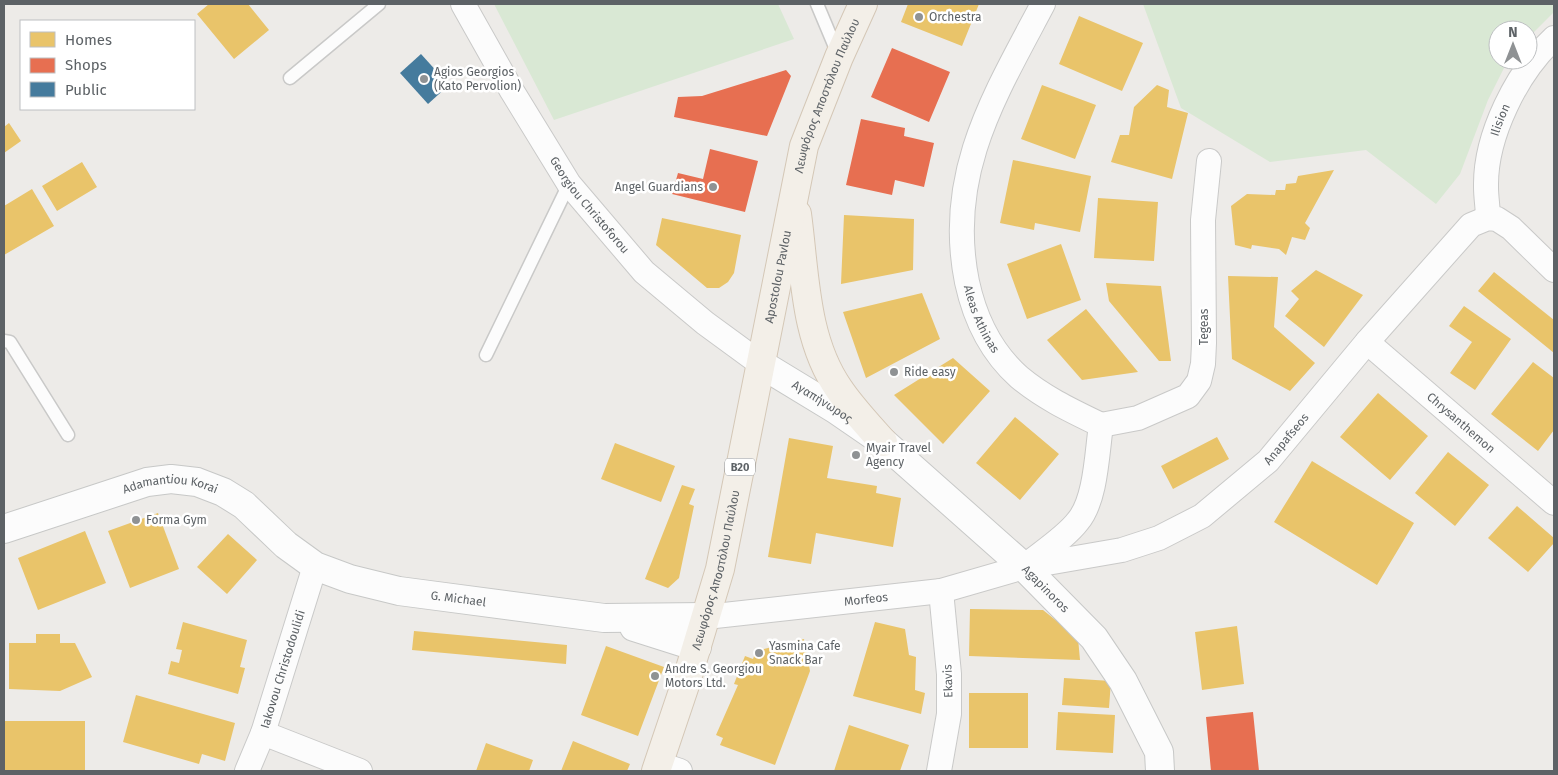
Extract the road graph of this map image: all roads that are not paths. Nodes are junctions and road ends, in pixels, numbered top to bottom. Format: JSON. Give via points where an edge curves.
{"nodes":[{"id":1,"x":379,"y":4,"type":"edge"},
{"id":2,"x":463,"y":4,"type":"edge"},
{"id":3,"x":817,"y":4,"type":"edge"},
{"id":4,"x":863,"y":4,"type":"edge"},
{"id":5,"x":1043,"y":4,"type":"edge"},
{"id":6,"x":1554,"y":38,"type":"edge"},
{"id":7,"x":839,"y":56,"type":"junction"},
{"id":8,"x":290,"y":78,"type":"dead end"},
{"id":9,"x":1209,"y":161,"type":"dead end"},
{"id":10,"x":570,"y":184,"type":"junction"},
{"id":11,"x":794,"y":190,"type":"junction"},
{"id":12,"x":1488,"y":218,"type":"junction"},
{"id":13,"x":1554,"y":270,"type":"edge"},
{"id":14,"x":4,"y":341,"type":"edge"},
{"id":15,"x":1367,"y":342,"type":"junction"},
{"id":16,"x":486,"y":355,"type":"dead end"},
{"id":17,"x":761,"y":364,"type":"junction"},
{"id":18,"x":1101,"y":425,"type":"junction"},
{"id":19,"x":68,"y":435,"type":"dead end"},
{"id":20,"x":883,"y":442,"type":"junction"},
{"id":21,"x":1554,"y":503,"type":"edge"},
{"id":22,"x":4,"y":529,"type":"edge"},
{"id":23,"x":315,"y":566,"type":"junction"},
{"id":24,"x":1024,"y":567,"type":"junction"},
{"id":25,"x":940,"y":591,"type":"junction"},
{"id":26,"x":706,"y":617,"type":"junction"},
{"id":27,"x":604,"y":618,"type":"junction"},
{"id":28,"x":697,"y":646,"type":"junction"},
{"id":29,"x":263,"y":733,"type":"junction"},
{"id":30,"x":665,"y":769,"type":"edge"},
{"id":31,"x":248,"y":771,"type":"edge"},
{"id":32,"x":360,"y":771,"type":"edge"},
{"id":33,"x":939,"y":771,"type":"edge"},
{"id":34,"x":1160,"y":771,"type":"edge"}],
"edges":[{"from":1,"to":8,"type":"lane"},
{"from":2,"to":10,"type":"street","name":"Georgiou Christoforou"},
{"from":3,"to":7,"type":"lane"},
{"from":4,"to":7,"type":"main road","name":"Λεωφόρος Αποστόλου Παύλου","number":"B20"},
{"from":5,"to":18,"type":"street","name":"Aleas Athinas","via":[[990,106],[974,148],[961,212],[963,263],[972,304],[987,339],[1019,376],[1053,402]]},
{"from":6,"to":12,"type":"street","name":"Ilision","via":[[1523,73],[1501,120],[1487,168]]},
{"from":7,"to":11,"type":"main road","name":"Λεωφόρος Αποστόλου Παύλου","number":"B20","via":[[804,146]]},
{"from":9,"to":18,"type":"street","name":"Tegeas","via":[[1203,220],[1204,343],[1199,381],[1188,396],[1138,418]]},
{"from":10,"to":16,"type":"lane"},
{"from":10,"to":17,"type":"street","name":"Georgiou Christoforou","via":[[644,272]]},
{"from":11,"to":17,"type":"main road","name":"Apostolou Pavlou","number":"B20"},
{"from":11,"to":20,"type":"main road","via":[[816,338],[824,362],[838,388]]},
{"from":12,"to":13,"type":"street","via":[[1497,219],[1511,228]]},
{"from":12,"to":15,"type":"street","name":"Anapafseos","via":[[1463,232]]},
{"from":14,"to":19,"type":"lane","via":[[10,342]]},
{"from":15,"to":21,"type":"street","name":"Chrysanthemon"},
{"from":15,"to":24,"type":"street","name":"Anapafseos","via":[[1268,461],[1202,516],[1158,538],[1122,550]]},
{"from":17,"to":20,"type":"main road","name":"Αγαπήνωρος","via":[[835,408]]},
{"from":17,"to":26,"type":"main road","name":"Λεωφόρος Αποστόλου Παύλου","number":"B20","via":[[720,569]]},
{"from":18,"to":24,"type":"street","via":[[1085,510],[1078,522]]},
{"from":20,"to":24,"type":"main road","name":"Agapinoros"},
{"from":22,"to":23,"type":"main road","name":"Adamantiou Korai","via":[[147,482],[171,479],[197,482],[244,505],[286,545]]},
{"from":23,"to":27,"type":"main road","name":"G. Michael","via":[[399,591]]},
{"from":23,"to":29,"type":"street","name":"Iakovou Christodoulidi"},
{"from":24,"to":25,"type":"street","name":"Morfeos"},
{"from":24,"to":34,"type":"main road","name":"Agapinoros","via":[[1094,638],[1123,681],[1158,752]]},
{"from":25,"to":26,"type":"street","name":"Morfeos"},
{"from":25,"to":33,"type":"street","name":"Ekavis","via":[[949,674],[949,714]]},
{"from":26,"to":27,"type":"main road","name":"G. Michael"},
{"from":26,"to":28,"type":"main road","name":"Λεωφόρος Αποστόλου Παύλου","number":"B20"},
{"from":27,"to":28,"type":"main road","name":"G. Michael"},
{"from":28,"to":30,"type":"main road","name":"Λεωφόρος Αποστόλου Παύλου","number":"B20"},
{"from":29,"to":31,"type":"street","name":"Iakovou Christodoulidi"},
{"from":29,"to":32,"type":"street"}]}
